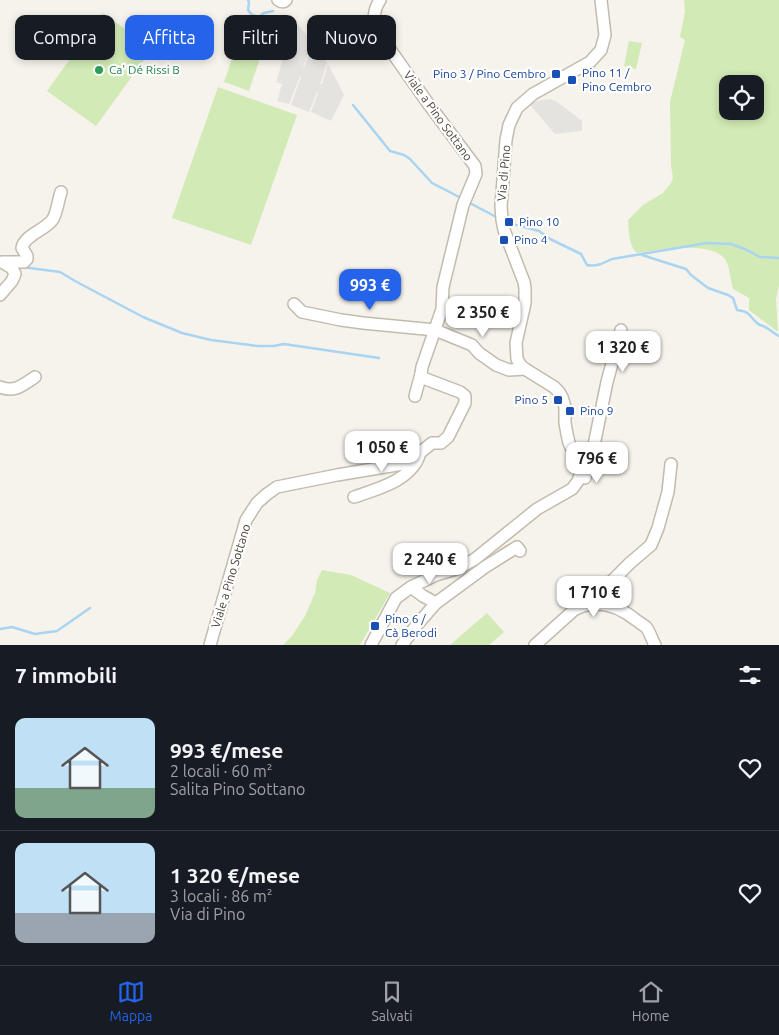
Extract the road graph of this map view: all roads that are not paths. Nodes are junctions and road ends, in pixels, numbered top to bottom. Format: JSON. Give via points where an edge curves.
{"nodes":[{"id":1,"x":278,"y":0,"type":"edge"},
{"id":2,"x":286,"y":0,"type":"edge"},
{"id":3,"x":380,"y":0,"type":"edge"},
{"id":4,"x":601,"y":0,"type":"edge"},
{"id":5,"x":61,"y":192,"type":"dead end"},
{"id":6,"x":2,"y":262,"type":"edge"},
{"id":7,"x":0,"y":296,"type":"edge"},
{"id":8,"x":294,"y":304,"type":"dead end"},
{"id":9,"x":435,"y":330,"type":"junction"},
{"id":10,"x":621,"y":330,"type":"dead end"},
{"id":11,"x":525,"y":369,"type":"junction"},
{"id":12,"x":421,"y":374,"type":"junction"},
{"id":13,"x":34,"y":377,"type":"dead end"},
{"id":14,"x":0,"y":388,"type":"edge"},
{"id":15,"x":415,"y":396,"type":"dead end"},
{"id":16,"x":420,"y":452,"type":"junction"},
{"id":17,"x":670,"y":464,"type":"dead end"},
{"id":18,"x":560,"y":496,"type":"junction"},
{"id":19,"x":354,"y":497,"type":"dead end"},
{"id":20,"x":520,"y":551,"type":"dead end"},
{"id":21,"x":411,"y":587,"type":"junction"},
{"id":22,"x":436,"y":603,"type":"junction"},
{"id":23,"x":580,"y":607,"type":"junction"},
{"id":24,"x":210,"y":645,"type":"edge"},
{"id":25,"x":371,"y":645,"type":"edge"},
{"id":26,"x":402,"y":645,"type":"edge"},
{"id":27,"x":535,"y":645,"type":"edge"},
{"id":28,"x":655,"y":645,"type":"edge"}],
"edges":[{"from":1,"to":2,"type":"street"},
{"from":3,"to":9,"type":"street","name":"Viale a Pino Sottano","via":[[374,17],[376,28],[475,166],[476,174],[463,205]]},
{"from":4,"to":11,"type":"street","name":"Via di Pino","via":[[605,35],[601,50],[590,62],[533,94],[517,108],[509,125],[501,206],[504,230],[525,288],[516,347],[517,359]]},
{"from":5,"to":6,"type":"street","via":[[54,218],[23,244],[27,260]]},
{"from":6,"to":7,"type":"street","via":[[15,274]]},
{"from":8,"to":9,"type":"street","via":[[302,312],[341,320]]},
{"from":9,"to":11,"type":"street","via":[[472,345],[496,365],[509,370]]},
{"from":9,"to":12,"type":"street","name":"Viale a Pino Sottano"},
{"from":10,"to":18,"type":"street","via":[[584,483],[570,498]]},
{"from":11,"to":18,"type":"street","via":[[554,387],[564,402],[569,443],[581,470],[575,485]]},
{"from":12,"to":15,"type":"street"},
{"from":12,"to":16,"type":"street","name":"Viale a Pino Sottano","via":[[423,378],[460,392],[465,396],[465,404],[448,437]]},
{"from":13,"to":14,"type":"street","via":[[17,389]]},
{"from":16,"to":19,"type":"street","via":[[416,464],[394,482]]},
{"from":16,"to":24,"type":"street","name":"Viale a Pino Sottano","via":[[403,464],[277,487],[256,503],[246,520]]},
{"from":17,"to":23,"type":"street","via":[[668,492],[651,545]]},
{"from":18,"to":21,"type":"street","via":[[537,509],[475,559]]},
{"from":20,"to":22,"type":"street","via":[[517,547]]},
{"from":21,"to":22,"type":"street"},
{"from":21,"to":25,"type":"street","via":[[396,598]]},
{"from":22,"to":26,"type":"street"},
{"from":23,"to":27,"type":"street"},
{"from":23,"to":28,"type":"street","via":[[613,606],[627,613],[646,627]]}]}
